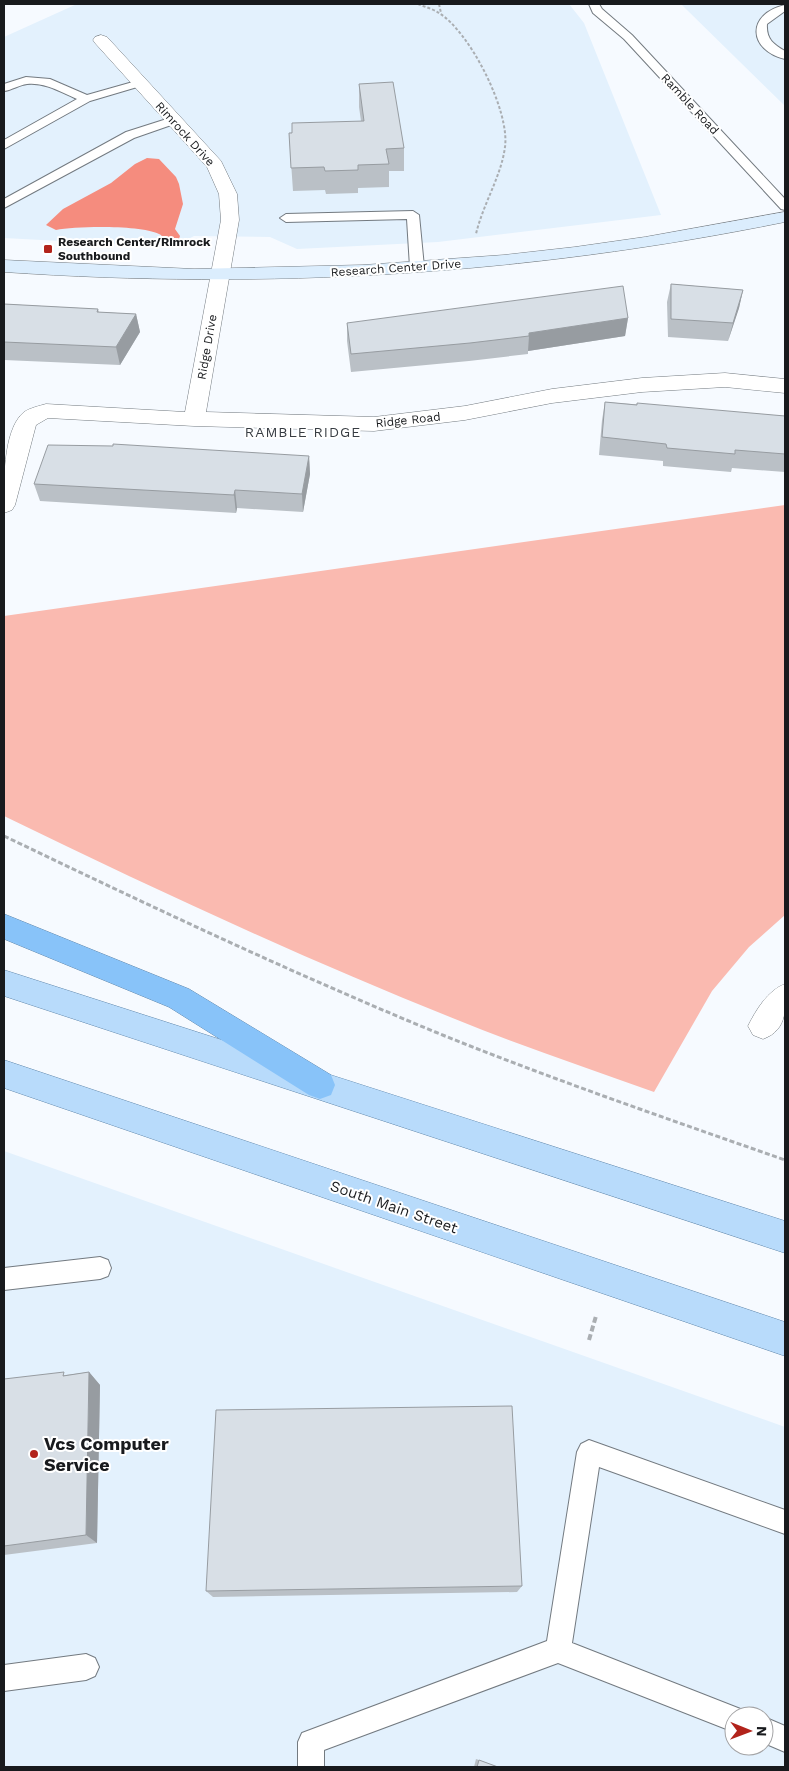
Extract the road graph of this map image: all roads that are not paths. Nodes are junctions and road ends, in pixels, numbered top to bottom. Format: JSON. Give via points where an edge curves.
{"nodes":[{"id":1,"x":594,"y":4,"type":"edge"},
{"id":2,"x":785,"y":8,"type":"edge"},
{"id":3,"x":101,"y":40,"type":"dead end"},
{"id":4,"x":785,"y":56,"type":"edge"},
{"id":5,"x":140,"y":83,"type":"junction"},
{"id":6,"x":4,"y":88,"type":"edge"},
{"id":7,"x":86,"y":99,"type":"junction"},
{"id":8,"x":173,"y":121,"type":"junction"},
{"id":9,"x":4,"y":145,"type":"edge"},
{"id":10,"x":4,"y":204,"type":"edge"},
{"id":11,"x":785,"y":206,"type":"edge"},
{"id":12,"x":785,"y":217,"type":"edge"},
{"id":13,"x":286,"y":218,"type":"dead end"},
{"id":14,"x":4,"y":266,"type":"edge"},
{"id":15,"x":417,"y":267,"type":"junction"},
{"id":16,"x":220,"y":275,"type":"junction"},
{"id":17,"x":785,"y":386,"type":"edge"},
{"id":18,"x":194,"y":419,"type":"junction"},
{"id":19,"x":4,"y":505,"type":"edge"},
{"id":20,"x":4,"y":926,"type":"edge"},
{"id":21,"x":4,"y":983,"type":"edge"},
{"id":22,"x":785,"y":997,"type":"edge"},
{"id":23,"x":763,"y":1026,"type":"dead end"},
{"id":24,"x":4,"y":1074,"type":"edge"},
{"id":25,"x":320,"y":1085,"type":"junction"},
{"id":26,"x":785,"y":1237,"type":"edge"},
{"id":27,"x":100,"y":1268,"type":"dead end"},
{"id":28,"x":4,"y":1279,"type":"edge"},
{"id":29,"x":785,"y":1339,"type":"edge"},
{"id":30,"x":785,"y":1522,"type":"edge"},
{"id":31,"x":558,"y":1650,"type":"junction"},
{"id":32,"x":86,"y":1667,"type":"dead end"},
{"id":33,"x":4,"y":1678,"type":"edge"},
{"id":34,"x":724,"y":1715,"type":"edge"},
{"id":35,"x":311,"y":1767,"type":"edge"}],
"edges":[{"from":1,"to":11,"type":"lane","name":"Ramble Road","via":[[597,11],[628,38]]},
{"from":2,"to":4,"type":"lane","via":[[762,23],[760,34],[765,45]]},
{"from":3,"to":5,"type":"street","name":"Rimrock Drive"},
{"from":5,"to":7,"type":"lane"},
{"from":5,"to":8,"type":"street","name":"Rimrock Drive"},
{"from":6,"to":7,"type":"lane","via":[[19,80],[34,79]]},
{"from":7,"to":9,"type":"lane"},
{"from":8,"to":10,"type":"lane","via":[[130,135]]},
{"from":8,"to":16,"type":"street","name":"Rimrock Drive","via":[[215,165],[228,194],[230,220]]},
{"from":12,"to":15,"type":"main road","name":"Research Center Drive","via":[[671,240]]},
{"from":13,"to":15,"type":"lane","via":[[413,215]]},
{"from":14,"to":16,"type":"main road","name":"Research Center Drive"},
{"from":15,"to":16,"type":"main road","name":"Research Center Drive"},
{"from":16,"to":18,"type":"street","name":"Ridge Drive"},
{"from":17,"to":18,"type":"street","name":"Ridge Road","via":[[725,380],[642,385],[552,396],[448,416],[374,424]]},
{"from":18,"to":19,"type":"street","name":"Ridge Road","via":[[54,411],[33,416],[26,423]]},
{"from":20,"to":25,"type":"highway","via":[[179,998]]},
{"from":21,"to":25,"type":"main road"},
{"from":22,"to":23,"type":"street"},
{"from":24,"to":29,"type":"main road","name":"South Main Street"},
{"from":25,"to":26,"type":"main road"},
{"from":27,"to":28,"type":"lane"},
{"from":30,"to":31,"type":"lane","via":[[589,1452]]},
{"from":31,"to":34,"type":"lane"},
{"from":31,"to":35,"type":"lane","via":[[311,1742]]},
{"from":32,"to":33,"type":"lane"}]}
